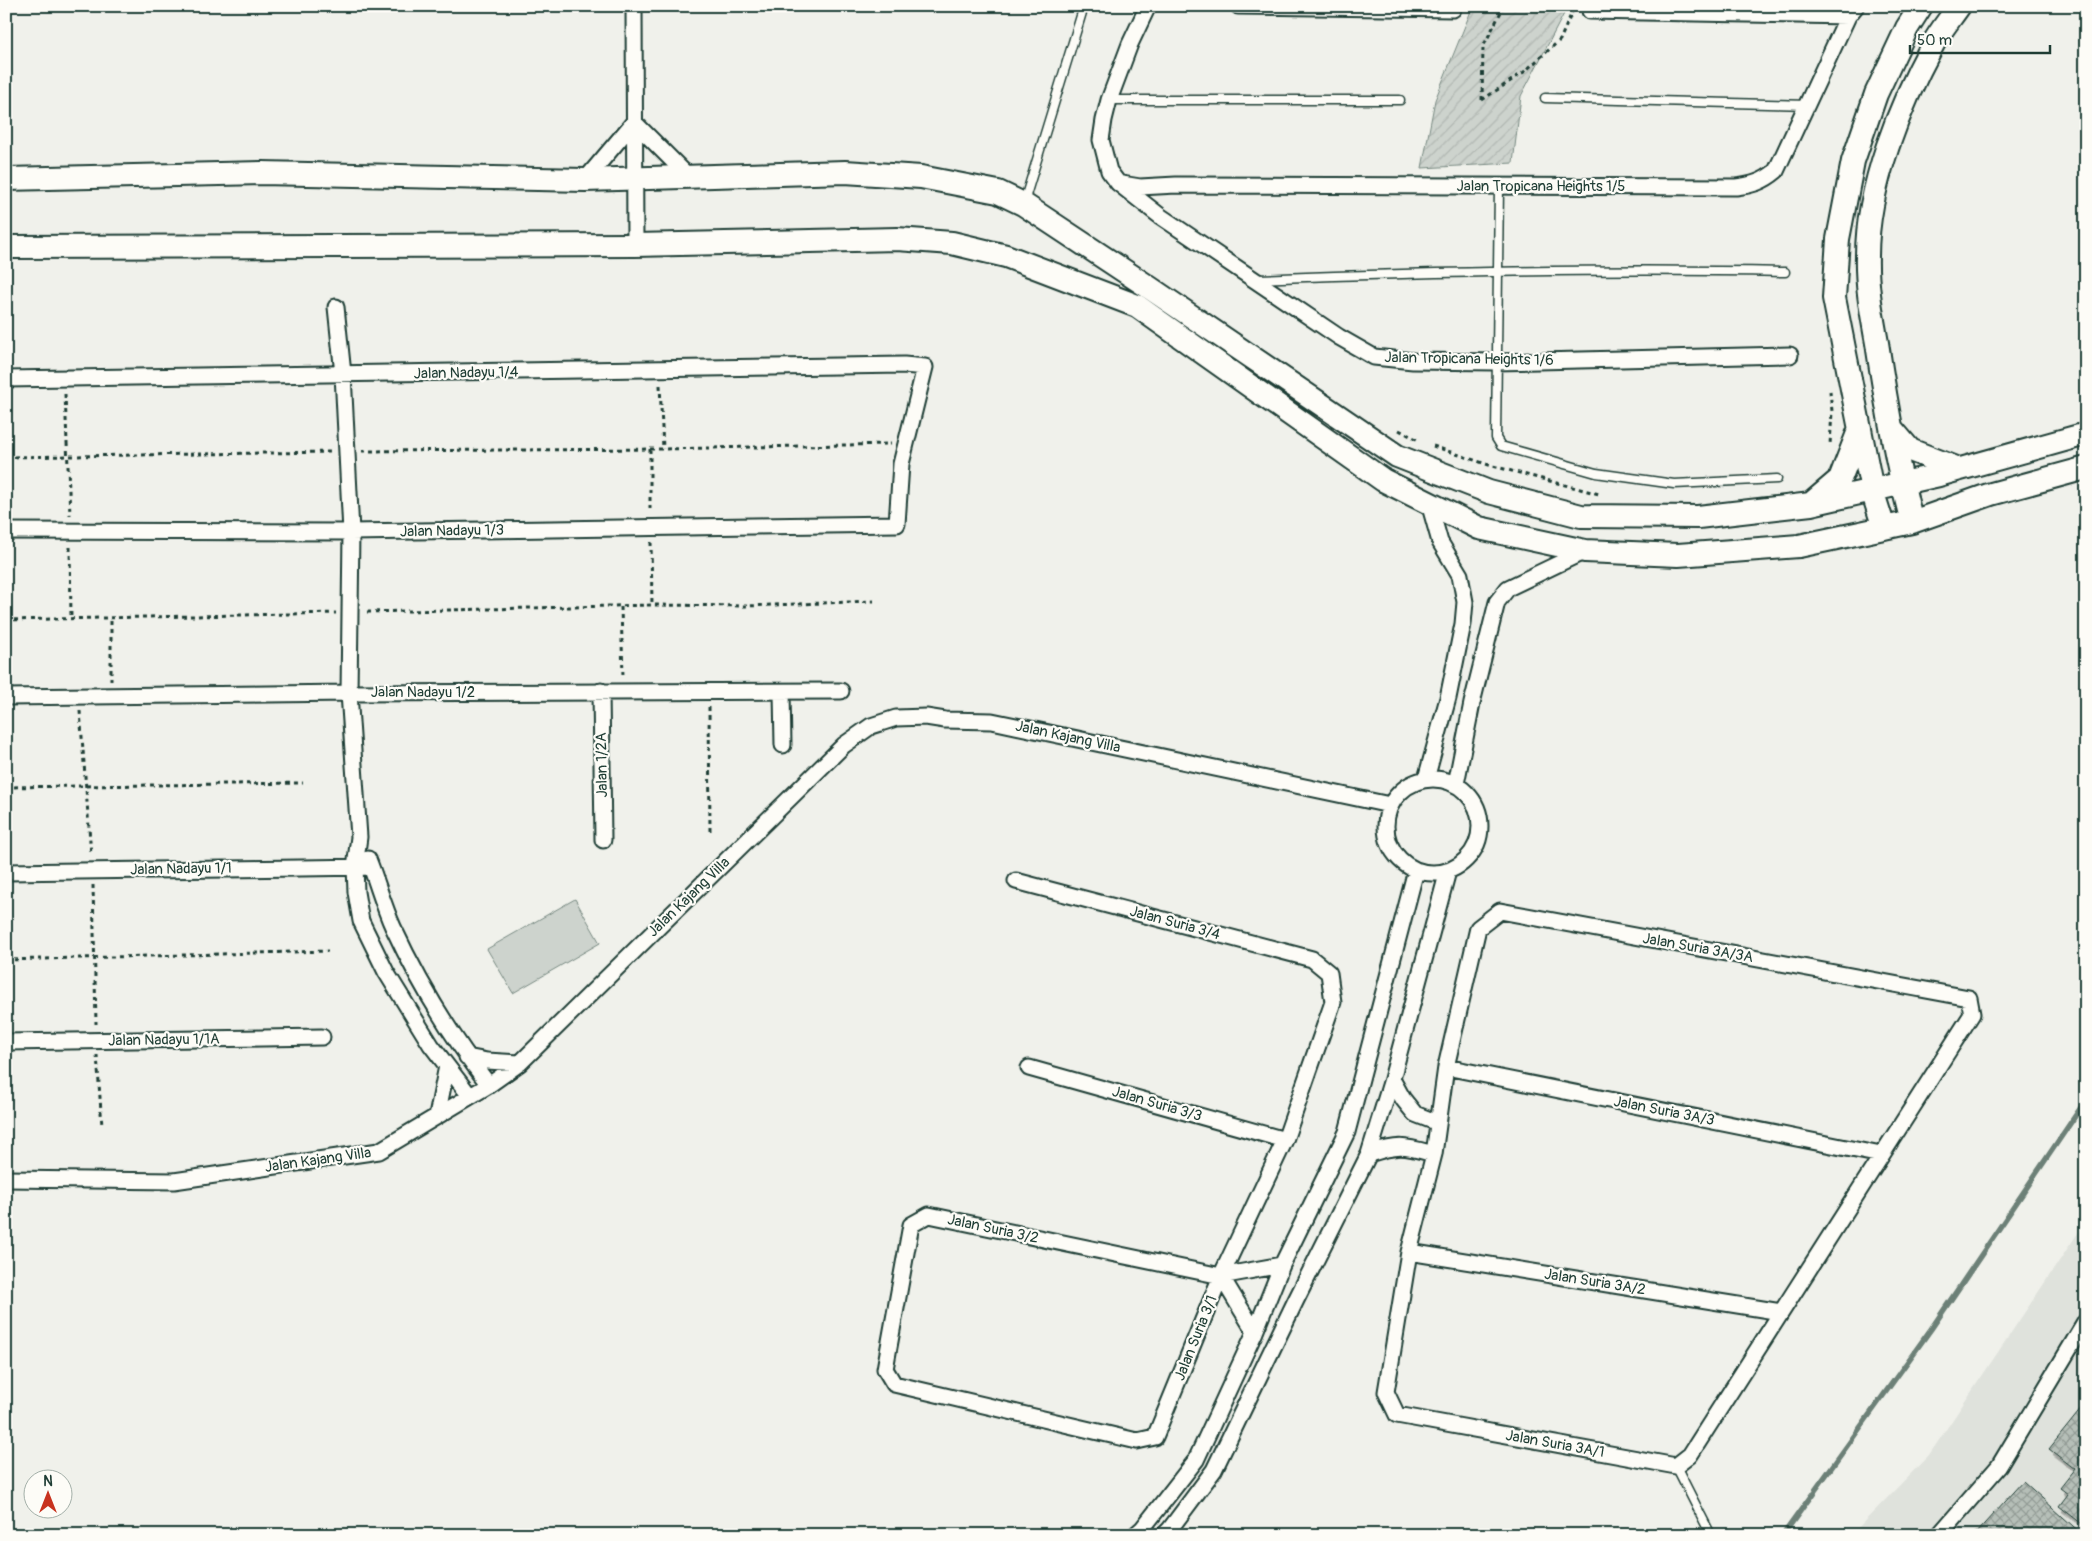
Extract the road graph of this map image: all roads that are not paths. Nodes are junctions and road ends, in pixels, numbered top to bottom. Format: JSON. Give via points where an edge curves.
{"nodes":[{"id":1,"x":634,"y":6,"type":"edge"},
{"id":2,"x":1084,"y":6,"type":"edge"},
{"id":3,"x":1148,"y":6,"type":"edge"},
{"id":4,"x":1238,"y":6,"type":"edge"},
{"id":5,"x":1921,"y":6,"type":"edge"},
{"id":6,"x":1958,"y":6,"type":"edge"},
{"id":7,"x":1453,"y":9,"type":"dead end"},
{"id":8,"x":1590,"y":11,"type":"dead end"},
{"id":9,"x":1852,"y":11,"type":"edge"},
{"id":10,"x":1545,"y":98,"type":"dead end"},
{"id":11,"x":1109,"y":100,"type":"junction"},
{"id":12,"x":1400,"y":100,"type":"dead end"},
{"id":13,"x":1808,"y":105,"type":"junction"},
{"id":14,"x":634,"y":122,"type":"junction"},
{"id":15,"x":688,"y":176,"type":"junction"},
{"id":16,"x":6,"y":180,"type":"edge"},
{"id":17,"x":585,"y":180,"type":"junction"},
{"id":18,"x":635,"y":180,"type":"junction"},
{"id":19,"x":1118,"y":183,"type":"junction"},
{"id":20,"x":1176,"y":184,"type":"junction"},
{"id":21,"x":1499,"y":186,"type":"junction"},
{"id":22,"x":1023,"y":204,"type":"junction"},
{"id":23,"x":1160,"y":216,"type":"junction"},
{"id":24,"x":635,"y":245,"type":"junction"},
{"id":25,"x":6,"y":247,"type":"edge"},
{"id":26,"x":1785,"y":272,"type":"dead end"},
{"id":27,"x":1498,"y":273,"type":"junction"},
{"id":28,"x":1254,"y":279,"type":"junction"},
{"id":29,"x":336,"y":307,"type":"dead end"},
{"id":30,"x":1790,"y":356,"type":"dead end"},
{"id":31,"x":1496,"y":362,"type":"junction"},
{"id":32,"x":343,"y":374,"type":"junction"},
{"id":33,"x":6,"y":379,"type":"edge"},
{"id":34,"x":1860,"y":428,"type":"junction"},
{"id":35,"x":1892,"y":430,"type":"junction"},
{"id":36,"x":2086,"y":434,"type":"edge"},
{"id":37,"x":2086,"y":468,"type":"edge"},
{"id":38,"x":1959,"y":469,"type":"junction"},
{"id":39,"x":1777,"y":479,"type":"dead end"},
{"id":40,"x":1902,"y":483,"type":"junction"},
{"id":41,"x":1872,"y":490,"type":"junction"},
{"id":42,"x":1429,"y":503,"type":"junction"},
{"id":43,"x":1811,"y":504,"type":"junction"},
{"id":44,"x":1912,"y":522,"type":"junction"},
{"id":45,"x":897,"y":524,"type":"joint"},
{"id":46,"x":1884,"y":528,"type":"junction"},
{"id":47,"x":6,"y":531,"type":"edge"},
{"id":48,"x":351,"y":532,"type":"junction"},
{"id":49,"x":1585,"y":551,"type":"junction"},
{"id":50,"x":601,"y":691,"type":"junction"},
{"id":51,"x":782,"y":692,"type":"junction"},
{"id":52,"x":840,"y":692,"type":"dead end"},
{"id":53,"x":349,"y":693,"type":"junction"},
{"id":54,"x":6,"y":697,"type":"edge"},
{"id":55,"x":783,"y":745,"type":"dead end"},
{"id":56,"x":1426,"y":779,"type":"junction"},
{"id":57,"x":1456,"y":784,"type":"junction"},
{"id":58,"x":1390,"y":805,"type":"junction"},
{"id":59,"x":359,"y":837,"type":"junction"},
{"id":60,"x":603,"y":840,"type":"dead end"},
{"id":61,"x":355,"y":867,"type":"junction"},
{"id":62,"x":371,"y":867,"type":"junction"},
{"id":63,"x":1416,"y":870,"type":"junction"},
{"id":64,"x":1448,"y":871,"type":"junction"},
{"id":65,"x":6,"y":872,"type":"edge"},
{"id":66,"x":1016,"y":881,"type":"dead end"},
{"id":67,"x":410,"y":960,"type":"junction"},
{"id":68,"x":386,"y":972,"type":"junction"},
{"id":69,"x":1329,"y":973,"type":"joint"},
{"id":70,"x":434,"y":1004,"type":"junction"},
{"id":71,"x":413,"y":1017,"type":"junction"},
{"id":72,"x":322,"y":1037,"type":"dead end"},
{"id":73,"x":6,"y":1042,"type":"edge"},
{"id":74,"x":467,"y":1057,"type":"junction"},
{"id":75,"x":520,"y":1063,"type":"junction"},
{"id":76,"x":447,"y":1066,"type":"junction"},
{"id":77,"x":1446,"y":1067,"type":"junction"},
{"id":78,"x":1029,"y":1068,"type":"dead end"},
{"id":79,"x":1392,"y":1079,"type":"junction"},
{"id":80,"x":489,"y":1085,"type":"junction"},
{"id":81,"x":470,"y":1096,"type":"junction"},
{"id":82,"x":437,"y":1116,"type":"junction"},
{"id":83,"x":1438,"y":1122,"type":"junction"},
{"id":84,"x":1285,"y":1140,"type":"junction"},
{"id":85,"x":1370,"y":1154,"type":"junction"},
{"id":86,"x":1434,"y":1154,"type":"junction"},
{"id":87,"x":1881,"y":1155,"type":"junction"},
{"id":88,"x":6,"y":1179,"type":"edge"},
{"id":89,"x":1409,"y":1252,"type":"junction"},
{"id":90,"x":1282,"y":1265,"type":"junction"},
{"id":91,"x":1221,"y":1276,"type":"junction"},
{"id":92,"x":1781,"y":1312,"type":"junction"},
{"id":93,"x":2086,"y":1321,"type":"edge"},
{"id":94,"x":1255,"y":1332,"type":"junction"},
{"id":95,"x":885,"y":1369,"type":"joint"},
{"id":96,"x":1676,"y":1466,"type":"junction"},
{"id":97,"x":1135,"y":1535,"type":"edge"},
{"id":98,"x":1164,"y":1535,"type":"edge"},
{"id":99,"x":1711,"y":1535,"type":"edge"},
{"id":100,"x":1939,"y":1535,"type":"edge"}],
"edges":[{"from":1,"to":14,"type":"street"},
{"from":2,"to":22,"type":"lane"},
{"from":3,"to":11,"type":"street"},
{"from":4,"to":7,"type":"street"},
{"from":5,"to":34,"type":"street","via":[[1876,94],[1853,161],[1838,239],[1834,298]]},
{"from":6,"to":35,"type":"street","via":[[1934,43],[1907,97],[1884,158],[1872,210],[1867,256],[1872,309]]},
{"from":8,"to":9,"type":"street"},
{"from":9,"to":13,"type":"street","name":"Jalan Tropicana Heights 1/5"},
{"from":10,"to":13,"type":"lane"},
{"from":11,"to":12,"type":"lane"},
{"from":11,"to":19,"type":"street","via":[[1101,140],[1109,171]]},
{"from":13,"to":21,"type":"street","name":"Jalan Tropicana Heights 1/5","via":[[1776,171],[1753,185]]},
{"from":14,"to":15,"type":"street"},
{"from":14,"to":17,"type":"street"},
{"from":14,"to":18,"type":"street"},
{"from":15,"to":18,"type":"street"},
{"from":15,"to":22,"type":"street","via":[[845,172],[922,177],[998,192]]},
{"from":16,"to":17,"type":"street","via":[[262,173]]},
{"from":17,"to":18,"type":"street"},
{"from":18,"to":24,"type":"street"},
{"from":19,"to":20,"type":"street","name":"Jalan Tropicana Heights 1/5","via":[[1140,187]]},
{"from":19,"to":23,"type":"street","name":"Jalan Tropicana Heights 1/6"},
{"from":20,"to":21,"type":"street","name":"Jalan Tropicana Heights 1/5"},
{"from":20,"to":23,"type":"street","via":[[1156,198]]},
{"from":21,"to":27,"type":"lane"},
{"from":22,"to":43,"type":"street","via":[[1397,456],[1444,475],[1489,492],[1582,516],[1698,518]]},
{"from":23,"to":28,"type":"street","name":"Jalan Tropicana Heights 1/6"},
{"from":24,"to":25,"type":"street"},
{"from":24,"to":42,"type":"street","via":[[897,239],[952,243],[1006,256],[1137,306],[1382,480]]},
{"from":26,"to":27,"type":"lane"},
{"from":27,"to":28,"type":"lane"},
{"from":27,"to":31,"type":"lane"},
{"from":28,"to":31,"type":"street","name":"Jalan Tropicana Heights 1/6","via":[[1374,357]]},
{"from":29,"to":32,"type":"street"},
{"from":30,"to":31,"type":"street","name":"Jalan Tropicana Heights 1/6"},
{"from":31,"to":39,"type":"lane","via":[[1496,438],[1502,446],[1596,473],[1674,484]]},
{"from":32,"to":33,"type":"street","name":"Jalan Nadayu 1/4"},
{"from":32,"to":45,"type":"street","name":"Jalan Nadayu 1/4","via":[[925,367],[901,464]]},
{"from":32,"to":48,"type":"street"},
{"from":34,"to":41,"type":"street"},
{"from":34,"to":43,"type":"street","via":[[1840,479]]},
{"from":35,"to":38,"type":"street","via":[[1910,450]]},
{"from":35,"to":40,"type":"street"},
{"from":36,"to":38,"type":"street"},
{"from":37,"to":44,"type":"street","via":[[1991,494]]},
{"from":38,"to":40,"type":"street"},
{"from":40,"to":41,"type":"street"},
{"from":40,"to":44,"type":"street"},
{"from":41,"to":43,"type":"street"},
{"from":41,"to":46,"type":"street"},
{"from":42,"to":49,"type":"street","via":[[1482,530]]},
{"from":42,"to":56,"type":"street","via":[[1440,542],[1460,575],[1465,602],[1448,698]]},
{"from":44,"to":46,"type":"street"},
{"from":45,"to":48,"type":"street","name":"Jalan Nadayu 1/3"},
{"from":46,"to":49,"type":"street","via":[[1799,546],[1678,555]]},
{"from":47,"to":48,"type":"street","name":"Jalan Nadayu 1/3"},
{"from":48,"to":53,"type":"street"},
{"from":49,"to":57,"type":"street","via":[[1508,588],[1496,602]]},
{"from":50,"to":51,"type":"street","name":"Jalan Nadayu 1/2"},
{"from":50,"to":53,"type":"street","name":"Jalan Nadayu 1/2"},
{"from":50,"to":60,"type":"street","name":"Jalan 1/2A"},
{"from":51,"to":52,"type":"street","name":"Jalan Nadayu 1/2"},
{"from":51,"to":55,"type":"street"},
{"from":53,"to":54,"type":"street","name":"Jalan Nadayu 1/2"},
{"from":53,"to":59,"type":"street"},
{"from":56,"to":57,"type":"street","via":[[1442,779]]},
{"from":56,"to":58,"type":"street","via":[[1398,793]]},
{"from":57,"to":64,"type":"street","via":[[1469,794],[1481,823],[1479,839],[1472,853],[1462,864]]},
{"from":58,"to":63,"type":"street","via":[[1385,821],[1392,851],[1402,863]]},
{"from":58,"to":75,"type":"street","name":"Jalan Kajang Villa","via":[[992,721],[896,718],[871,726],[844,745]]},
{"from":59,"to":61,"type":"street"},
{"from":59,"to":62,"type":"street"},
{"from":61,"to":62,"type":"street","name":"Jalan Nadayu 1/1"},
{"from":61,"to":65,"type":"street","name":"Jalan Nadayu 1/1"},
{"from":61,"to":68,"type":"street","via":[[361,921]]},
{"from":62,"to":67,"type":"street","via":[[385,908]]},
{"from":63,"to":64,"type":"street","via":[[1432,874]]},
{"from":63,"to":90,"type":"street","via":[[1347,1132]]},
{"from":64,"to":79,"type":"street"},
{"from":66,"to":69,"type":"street","name":"Jalan Suria 3/4","via":[[1312,959]]},
{"from":67,"to":68,"type":"street"},
{"from":67,"to":70,"type":"street"},
{"from":68,"to":71,"type":"street"},
{"from":69,"to":84,"type":"street","name":"Jalan Suria 3/1","via":[[1333,1002]]},
{"from":70,"to":71,"type":"street"},
{"from":70,"to":74,"type":"street"},
{"from":71,"to":76,"type":"street"},
{"from":72,"to":73,"type":"street","name":"Jalan Nadayu 1/1A"},
{"from":74,"to":75,"type":"street"},
{"from":74,"to":80,"type":"street"},
{"from":75,"to":80,"type":"street","name":"Jalan Kajang Villa"},
{"from":76,"to":81,"type":"street"},
{"from":76,"to":82,"type":"street"},
{"from":77,"to":83,"type":"street","name":"Jalan Suria 3A/3A"},
{"from":77,"to":87,"type":"street","name":"Jalan Suria 3A/3"},
{"from":77,"to":87,"type":"street","name":"Jalan Suria 3A/3A","via":[[1478,928],[1500,911],[1969,998],[1972,1014]]},
{"from":78,"to":84,"type":"street","name":"Jalan Suria 3/3"},
{"from":79,"to":83,"type":"street","via":[[1415,1114]]},
{"from":79,"to":85,"type":"street"},
{"from":80,"to":81,"type":"street","name":"Jalan Kajang Villa"},
{"from":81,"to":82,"type":"street","name":"Jalan Kajang Villa"},
{"from":82,"to":88,"type":"street","name":"Jalan Kajang Villa","via":[[379,1151],[174,1181]]},
{"from":83,"to":86,"type":"street","name":"Jalan Suria 3A/3A"},
{"from":84,"to":91,"type":"street","name":"Jalan Suria 3/1"},
{"from":85,"to":86,"type":"street","via":[[1403,1146]]},
{"from":85,"to":98,"type":"street","via":[[1214,1470]]},
{"from":86,"to":89,"type":"street","name":"Jalan Suria 3A/1"},
{"from":87,"to":92,"type":"street"},
{"from":89,"to":92,"type":"street","name":"Jalan Suria 3A/2"},
{"from":89,"to":96,"type":"street","name":"Jalan Suria 3A/1","via":[[1386,1392],[1397,1416]]},
{"from":90,"to":91,"type":"street","name":"Jalan Suria 3/2"},
{"from":90,"to":94,"type":"street"},
{"from":91,"to":94,"type":"street"},
{"from":91,"to":95,"type":"street","name":"Jalan Suria 3/1","via":[[1155,1436],[1137,1440],[894,1384]]},
{"from":91,"to":95,"type":"street","name":"Jalan Suria 3/2","via":[[929,1215],[911,1225]]},
{"from":92,"to":96,"type":"street","via":[[1690,1455]]},
{"from":93,"to":100,"type":"street","via":[[1999,1466]]},
{"from":94,"to":97,"type":"street","via":[[1196,1460]]},
{"from":96,"to":99,"type":"lane"}]}
